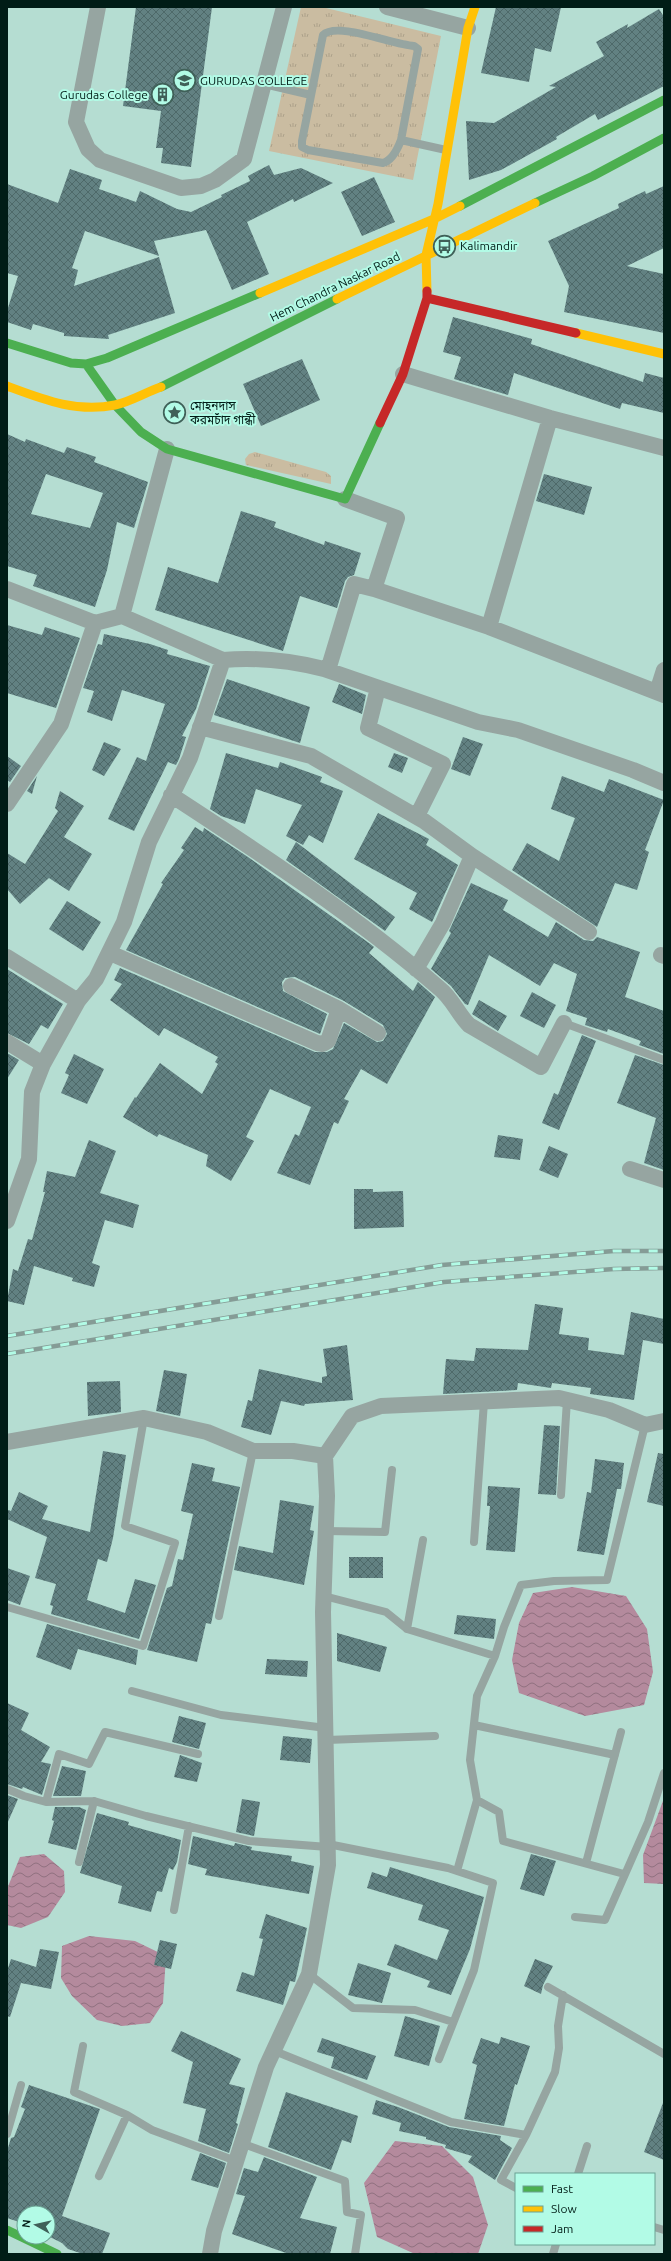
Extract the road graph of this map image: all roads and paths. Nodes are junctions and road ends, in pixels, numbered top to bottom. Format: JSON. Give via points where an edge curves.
{"nodes":[{"id":1,"x":98,"y":7,"type":"edge"},
{"id":2,"x":284,"y":7,"type":"edge"},
{"id":3,"x":387,"y":7,"type":"edge"},
{"id":4,"x":475,"y":7,"type":"edge"},
{"id":5,"x":468,"y":28,"type":"junction"},
{"id":6,"x":264,"y":84,"type":"junction"},
{"id":7,"x":311,"y":95,"type":"junction"},
{"id":8,"x":664,"y":100,"type":"edge"},
{"id":9,"x":664,"y":138,"type":"edge"},
{"id":10,"x":401,"y":140,"type":"junction"},
{"id":11,"x":447,"y":150,"type":"junction"},
{"id":12,"x":434,"y":220,"type":"junction"},
{"id":13,"x":426,"y":255,"type":"junction"},
{"id":14,"x":427,"y":298,"type":"junction"},
{"id":15,"x":7,"y":343,"type":"edge"},
{"id":16,"x":664,"y":354,"type":"edge"},
{"id":17,"x":86,"y":364,"type":"junction"},
{"id":18,"x":403,"y":374,"type":"junction"},
{"id":19,"x":7,"y":386,"type":"edge"},
{"id":20,"x":115,"y":405,"type":"junction"},
{"id":21,"x":550,"y":418,"type":"junction"},
{"id":22,"x":664,"y":448,"type":"edge"},
{"id":23,"x":167,"y":449,"type":"junction"},
{"id":24,"x":345,"y":499,"type":"junction"},
{"id":25,"x":7,"y":589,"type":"edge"},
{"id":26,"x":374,"y":589,"type":"junction"},
{"id":27,"x":122,"y":616,"type":"junction"},
{"id":28,"x":95,"y":623,"type":"junction"},
{"id":29,"x":489,"y":627,"type":"junction"},
{"id":30,"x":224,"y":660,"type":"junction"},
{"id":31,"x":328,"y":670,"type":"junction"},
{"id":32,"x":664,"y":670,"type":"edge"},
{"id":33,"x":378,"y":688,"type":"junction"},
{"id":34,"x":661,"y":694,"type":"edge"},
{"id":35,"x":200,"y":727,"type":"junction"},
{"id":36,"x":664,"y":783,"type":"edge"},
{"id":37,"x":171,"y":795,"type":"junction"},
{"id":38,"x":7,"y":804,"type":"edge"},
{"id":39,"x":417,"y":816,"type":"junction"},
{"id":40,"x":472,"y":856,"type":"junction"},
{"id":41,"x":589,"y":932,"type":"dead end"},
{"id":42,"x":110,"y":953,"type":"junction"},
{"id":43,"x":7,"y":958,"type":"edge"},
{"id":44,"x":416,"y":969,"type":"junction"},
{"id":45,"x":291,"y":986,"type":"dead end"},
{"id":46,"x":78,"y":1001,"type":"junction"},
{"id":47,"x":339,"y":1009,"type":"junction"},
{"id":48,"x":564,"y":1023,"type":"joint"},
{"id":49,"x":378,"y":1033,"type":"dead end"},
{"id":50,"x":7,"y":1042,"type":"edge"},
{"id":51,"x":664,"y":1060,"type":"edge"},
{"id":52,"x":43,"y":1064,"type":"junction"},
{"id":53,"x":630,"y":1169,"type":"dead end"},
{"id":54,"x":664,"y":1180,"type":"edge"},
{"id":55,"x":7,"y":1221,"type":"edge"},
{"id":56,"x":567,"y":1400,"type":"junction"},
{"id":57,"x":484,"y":1402,"type":"junction"},
{"id":58,"x":144,"y":1418,"type":"junction"},
{"id":59,"x":664,"y":1421,"type":"edge"},
{"id":60,"x":645,"y":1425,"type":"junction"},
{"id":61,"x":7,"y":1442,"type":"edge"},
{"id":62,"x":253,"y":1451,"type":"junction"},
{"id":63,"x":325,"y":1456,"type":"junction"},
{"id":64,"x":392,"y":1470,"type":"dead end"},
{"id":65,"x":561,"y":1495,"type":"dead end"},
{"id":66,"x":326,"y":1531,"type":"junction"},
{"id":67,"x":423,"y":1540,"type":"dead end"},
{"id":68,"x":474,"y":1542,"type":"dead end"},
{"id":69,"x":324,"y":1596,"type":"junction"},
{"id":70,"x":7,"y":1607,"type":"edge"},
{"id":71,"x":219,"y":1616,"type":"dead end"},
{"id":72,"x":407,"y":1629,"type":"junction"},
{"id":73,"x":495,"y":1656,"type":"junction"},
{"id":74,"x":132,"y":1691,"type":"dead end"},
{"id":75,"x":474,"y":1725,"type":"junction"},
{"id":76,"x":621,"y":1732,"type":"dead end"},
{"id":77,"x":326,"y":1734,"type":"junction"},
{"id":78,"x":435,"y":1736,"type":"dead end"},
{"id":79,"x":198,"y":1754,"type":"dead end"},
{"id":80,"x":615,"y":1755,"type":"junction"},
{"id":81,"x":664,"y":1773,"type":"edge"},
{"id":82,"x":7,"y":1788,"type":"edge"},
{"id":83,"x":477,"y":1800,"type":"junction"},
{"id":84,"x":94,"y":1801,"type":"junction"},
{"id":85,"x":46,"y":1802,"type":"junction"},
{"id":86,"x":189,"y":1826,"type":"junction"},
{"id":87,"x":328,"y":1846,"type":"junction"},
{"id":88,"x":79,"y":1862,"type":"dead end"},
{"id":89,"x":586,"y":1863,"type":"junction"},
{"id":90,"x":457,"y":1871,"type":"junction"},
{"id":91,"x":624,"y":1874,"type":"junction"},
{"id":92,"x":174,"y":1910,"type":"dead end"},
{"id":93,"x":575,"y":1917,"type":"dead end"},
{"id":94,"x":309,"y":1974,"type":"junction"},
{"id":95,"x":548,"y":1987,"type":"dead end"},
{"id":96,"x":563,"y":1995,"type":"junction"},
{"id":97,"x":453,"y":2022,"type":"junction"},
{"id":98,"x":84,"y":2046,"type":"dead end"},
{"id":99,"x":272,"y":2050,"type":"junction"},
{"id":100,"x":664,"y":2054,"type":"edge"},
{"id":101,"x":439,"y":2059,"type":"dead end"},
{"id":102,"x":21,"y":2085,"type":"dead end"},
{"id":103,"x":127,"y":2115,"type":"junction"},
{"id":104,"x":7,"y":2134,"type":"edge"},
{"id":105,"x":526,"y":2135,"type":"junction"},
{"id":106,"x":241,"y":2143,"type":"junction"},
{"id":107,"x":587,"y":2146,"type":"dead end"},
{"id":108,"x":236,"y":2161,"type":"junction"},
{"id":109,"x":578,"y":2173,"type":"edge"},
{"id":110,"x":99,"y":2176,"type":"dead end"},
{"id":111,"x":515,"y":2187,"type":"edge"},
{"id":112,"x":7,"y":2230,"type":"edge"},
{"id":113,"x":57,"y":2254,"type":"edge"},
{"id":114,"x":210,"y":2254,"type":"edge"},
{"id":115,"x":355,"y":2254,"type":"edge"}],
"edges":[{"from":1,"to":6,"type":"street","via":[[76,122],[88,149],[100,160],[181,188],[201,186],[215,180],[244,159]]},
{"from":2,"to":6,"type":"street"},
{"from":3,"to":5,"type":"street"},
{"from":4,"to":5,"type":"main road"},
{"from":5,"to":11,"type":"main road"},
{"from":6,"to":7,"type":"lane"},
{"from":7,"to":10,"type":"lane","via":[[302,141],[302,147],[308,150],[383,163],[388,162]]},
{"from":7,"to":10,"type":"lane","via":[[323,35],[327,31],[340,30],[414,46],[418,49],[417,58]]},
{"from":8,"to":12,"type":"main road","name":"Hem Chandra Naskar Road"},
{"from":9,"to":13,"type":"main road","name":"Hem Chandra Naskar Road","via":[[593,176]]},
{"from":10,"to":11,"type":"lane"},
{"from":11,"to":12,"type":"main road"},
{"from":12,"to":13,"type":"main road"},
{"from":12,"to":17,"type":"main road","name":"Hem Chandra Naskar Road","via":[[107,358]]},
{"from":13,"to":14,"type":"main road"},
{"from":13,"to":20,"type":"main road","name":"Hem Chandra Naskar Road","via":[[162,386]]},
{"from":14,"to":16,"type":"main road"},
{"from":14,"to":18,"type":"main road"},
{"from":15,"to":17,"type":"main road","name":"Hem Chandra Naskar Road","via":[[70,363]]},
{"from":17,"to":20,"type":"main road"},
{"from":18,"to":21,"type":"street"},
{"from":18,"to":24,"type":"main road"},
{"from":19,"to":20,"type":"main road","name":"Hem Chandra Naskar Road","via":[[55,404],[76,407]]},
{"from":20,"to":23,"type":"main road","via":[[141,432]]},
{"from":21,"to":22,"type":"street"},
{"from":21,"to":29,"type":"street"},
{"from":23,"to":24,"type":"main road"},
{"from":23,"to":27,"type":"street"},
{"from":24,"to":26,"type":"street","via":[[397,518]]},
{"from":25,"to":28,"type":"street"},
{"from":26,"to":29,"type":"street"},
{"from":26,"to":31,"type":"street","via":[[354,584]]},
{"from":27,"to":28,"type":"street"},
{"from":27,"to":30,"type":"street"},
{"from":28,"to":38,"type":"street","via":[[61,724]]},
{"from":29,"to":34,"type":"street"},
{"from":30,"to":31,"type":"street","via":[[246,658]]},
{"from":30,"to":35,"type":"street"},
{"from":31,"to":33,"type":"street"},
{"from":32,"to":34,"type":"street"},
{"from":33,"to":36,"type":"street","via":[[478,722],[518,730]]},
{"from":33,"to":39,"type":"street","via":[[368,728],[443,764]]},
{"from":35,"to":37,"type":"street","via":[[190,758]]},
{"from":35,"to":39,"type":"street","via":[[311,756]]},
{"from":37,"to":42,"type":"street","via":[[149,842],[124,922]]},
{"from":37,"to":44,"type":"street","via":[[268,858]]},
{"from":39,"to":40,"type":"street"},
{"from":40,"to":41,"type":"street"},
{"from":40,"to":44,"type":"street","via":[[443,923]]},
{"from":42,"to":46,"type":"street","via":[[96,979]]},
{"from":42,"to":47,"type":"street","via":[[317,1043],[323,1044],[328,1041]]},
{"from":43,"to":46,"type":"street"},
{"from":44,"to":48,"type":"street","via":[[441,989],[461,1018],[469,1025],[541,1067]]},
{"from":45,"to":47,"type":"street"},
{"from":46,"to":52,"type":"street"},
{"from":47,"to":49,"type":"street"},
{"from":48,"to":51,"type":"lane"},
{"from":50,"to":52,"type":"street"},
{"from":52,"to":55,"type":"street","via":[[32,1092],[29,1159]]},
{"from":53,"to":54,"type":"street"},
{"from":56,"to":57,"type":"street","via":[[559,1398]]},
{"from":56,"to":60,"type":"street","via":[[610,1410]]},
{"from":56,"to":65,"type":"lane"},
{"from":57,"to":63,"type":"street","via":[[381,1406],[352,1416]]},
{"from":57,"to":68,"type":"lane"},
{"from":58,"to":61,"type":"street"},
{"from":58,"to":62,"type":"street","via":[[206,1432]]},
{"from":58,"to":70,"type":"lane","via":[[125,1526],[175,1543],[143,1646]]},
{"from":59,"to":60,"type":"street"},
{"from":60,"to":73,"type":"lane","via":[[607,1580],[554,1581],[521,1585]]},
{"from":62,"to":63,"type":"street","via":[[293,1451]]},
{"from":62,"to":71,"type":"lane"},
{"from":63,"to":66,"type":"street"},
{"from":64,"to":66,"type":"lane","via":[[385,1532]]},
{"from":66,"to":69,"type":"street"},
{"from":67,"to":72,"type":"lane"},
{"from":69,"to":72,"type":"lane","via":[[386,1612]]},
{"from":69,"to":77,"type":"street"},
{"from":72,"to":73,"type":"lane"},
{"from":73,"to":75,"type":"lane","via":[[477,1696]]},
{"from":74,"to":77,"type":"lane","via":[[222,1715]]},
{"from":75,"to":80,"type":"lane"},
{"from":75,"to":83,"type":"lane","via":[[470,1760]]},
{"from":76,"to":80,"type":"lane"},
{"from":77,"to":78,"type":"lane"},
{"from":77,"to":87,"type":"street"},
{"from":79,"to":85,"type":"lane","via":[[105,1732],[89,1764],[59,1754]]},
{"from":80,"to":89,"type":"lane"},
{"from":81,"to":91,"type":"lane","via":[[648,1822]]},
{"from":82,"to":85,"type":"lane"},
{"from":83,"to":89,"type":"lane","via":[[499,1812],[503,1841]]},
{"from":83,"to":90,"type":"lane"},
{"from":84,"to":85,"type":"lane"},
{"from":84,"to":86,"type":"lane"},
{"from":84,"to":88,"type":"lane"},
{"from":86,"to":87,"type":"lane","via":[[248,1841]]},
{"from":86,"to":92,"type":"lane"},
{"from":87,"to":90,"type":"lane"},
{"from":87,"to":94,"type":"street","via":[[328,1865]]},
{"from":89,"to":91,"type":"lane"},
{"from":90,"to":97,"type":"lane","via":[[493,1883],[474,1970]]},
{"from":91,"to":93,"type":"lane","via":[[605,1920]]},
{"from":94,"to":97,"type":"lane","via":[[353,2008],[415,2010]]},
{"from":94,"to":99,"type":"street"},
{"from":95,"to":96,"type":"lane"},
{"from":96,"to":100,"type":"lane"},
{"from":96,"to":105,"type":"lane","via":[[555,2072]]},
{"from":97,"to":101,"type":"lane"},
{"from":98,"to":103,"type":"lane","via":[[74,2092]]},
{"from":99,"to":105,"type":"lane","via":[[451,2122]]},
{"from":99,"to":106,"type":"street"},
{"from":102,"to":104,"type":"lane"},
{"from":103,"to":108,"type":"lane","via":[[152,2130]]},
{"from":103,"to":110,"type":"lane"},
{"from":105,"to":111,"type":"lane","via":[[501,2180]]},
{"from":106,"to":108,"type":"street"},
{"from":106,"to":115,"type":"lane","via":[[345,2181],[347,2212],[361,2215]]},
{"from":107,"to":109,"type":"lane"},
{"from":108,"to":114,"type":"street","via":[[214,2231]]},
{"from":112,"to":113,"type":"main road"}]}
